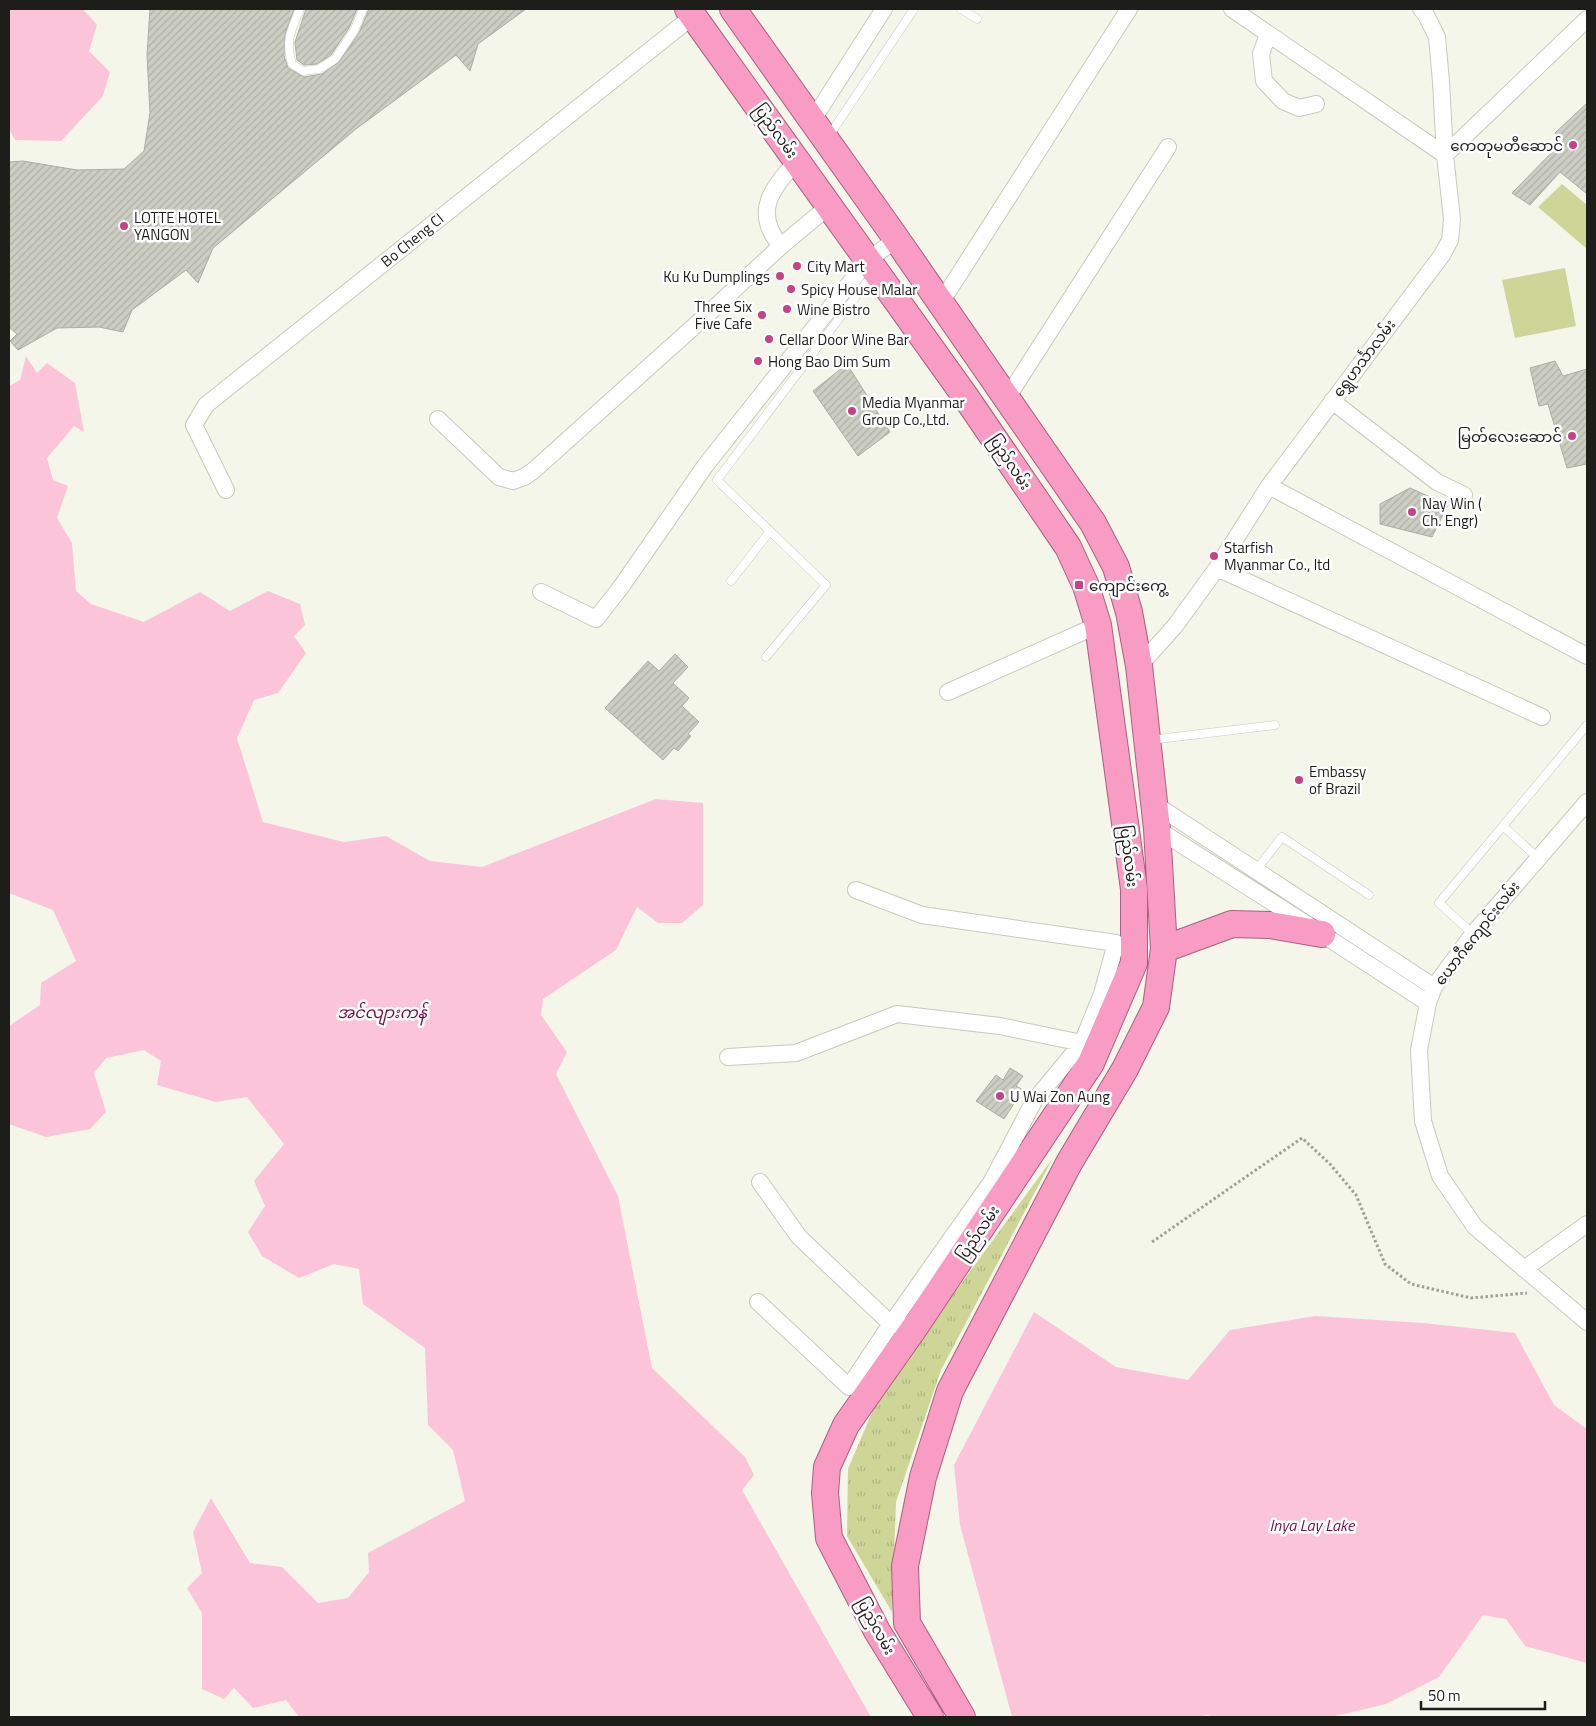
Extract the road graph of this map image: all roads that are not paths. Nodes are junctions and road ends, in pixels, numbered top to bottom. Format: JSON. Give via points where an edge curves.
{"nodes":[{"id":1,"x":300,"y":9,"type":"edge"},
{"id":2,"x":363,"y":9,"type":"edge"},
{"id":3,"x":733,"y":9,"type":"edge"},
{"id":4,"x":884,"y":9,"type":"edge"},
{"id":5,"x":914,"y":9,"type":"edge"},
{"id":6,"x":961,"y":9,"type":"edge"},
{"id":7,"x":1129,"y":9,"type":"edge"},
{"id":8,"x":1232,"y":9,"type":"edge"},
{"id":9,"x":1421,"y":9,"type":"edge"},
{"id":10,"x":691,"y":12,"type":"edge"},
{"id":11,"x":978,"y":19,"type":"dead end"},
{"id":12,"x":1587,"y":19,"type":"edge"},
{"id":13,"x":1268,"y":34,"type":"junction"},
{"id":14,"x":1316,"y":104,"type":"dead end"},
{"id":15,"x":819,"y":131,"type":"junction"},
{"id":16,"x":1168,"y":147,"type":"dead end"},
{"id":17,"x":790,"y":151,"type":"junction"},
{"id":18,"x":1445,"y":155,"type":"junction"},
{"id":19,"x":829,"y":206,"type":"junction"},
{"id":20,"x":897,"y":239,"type":"junction"},
{"id":21,"x":781,"y":246,"type":"junction"},
{"id":22,"x":871,"y":265,"type":"junction"},
{"id":23,"x":940,"y":304,"type":"junction"},
{"id":24,"x":1007,"y":398,"type":"junction"},
{"id":25,"x":1332,"y":401,"type":"junction"},
{"id":26,"x":438,"y":419,"type":"dead end"},
{"id":27,"x":1269,"y":486,"type":"junction"},
{"id":28,"x":226,"y":490,"type":"dead end"},
{"id":29,"x":1464,"y":495,"type":"dead end"},
{"id":30,"x":770,"y":530,"type":"junction"},
{"id":31,"x":1218,"y":568,"type":"junction"},
{"id":32,"x":730,"y":581,"type":"dead end"},
{"id":33,"x":542,"y":592,"type":"dead end"},
{"id":34,"x":1098,"y":625,"type":"junction"},
{"id":35,"x":1587,"y":656,"type":"edge"},
{"id":36,"x":766,"y":657,"type":"dead end"},
{"id":37,"x":1139,"y":666,"type":"junction"},
{"id":38,"x":948,"y":692,"type":"dead end"},
{"id":39,"x":1542,"y":717,"type":"dead end"},
{"id":40,"x":1275,"y":725,"type":"dead end"},
{"id":41,"x":1587,"y":725,"type":"edge"},
{"id":42,"x":1147,"y":740,"type":"junction"},
{"id":43,"x":1587,"y":802,"type":"edge"},
{"id":44,"x":1153,"y":803,"type":"junction"},
{"id":45,"x":1503,"y":826,"type":"junction"},
{"id":46,"x":1157,"y":829,"type":"junction"},
{"id":47,"x":1126,"y":832,"type":"junction"},
{"id":48,"x":1538,"y":858,"type":"junction"},
{"id":49,"x":1257,"y":870,"type":"junction"},
{"id":50,"x":856,"y":890,"type":"dead end"},
{"id":51,"x":1369,"y":895,"type":"dead end"},
{"id":52,"x":1322,"y":934,"type":"junction"},
{"id":53,"x":1473,"y":934,"type":"junction"},
{"id":54,"x":1164,"y":948,"type":"junction"},
{"id":55,"x":1434,"y":987,"type":"junction"},
{"id":56,"x":1428,"y":1003,"type":"junction"},
{"id":57,"x":1082,"y":1043,"type":"junction"},
{"id":58,"x":728,"y":1057,"type":"dead end"},
{"id":59,"x":760,"y":1182,"type":"dead end"},
{"id":60,"x":1587,"y":1224,"type":"edge"},
{"id":61,"x":1524,"y":1269,"type":"junction"},
{"id":62,"x":758,"y":1302,"type":"dead end"},
{"id":63,"x":1587,"y":1322,"type":"edge"},
{"id":64,"x":903,"y":1326,"type":"junction"},
{"id":65,"x":930,"y":1717,"type":"edge"},
{"id":66,"x":962,"y":1717,"type":"edge"}],
"edges":[{"from":1,"to":2,"type":"lane","via":[[289,37],[288,50],[292,64],[303,71],[319,69],[335,59],[354,31]]},
{"from":3,"to":15,"type":"highway","name":"ပြည်လမ်း"},
{"from":4,"to":15,"type":"street"},
{"from":5,"to":15,"type":"lane"},
{"from":6,"to":11,"type":"lane"},
{"from":7,"to":23,"type":"street"},
{"from":8,"to":13,"type":"street"},
{"from":9,"to":18,"type":"street","name":"ရွှေဟင်္သာလမ်း","via":[[1437,37]]},
{"from":10,"to":17,"type":"highway","name":"ပြည်လမ်း"},
{"from":10,"to":28,"type":"street","name":"Bo Cheng Cl","via":[[206,404],[194,425]]},
{"from":12,"to":18,"type":"street"},
{"from":13,"to":14,"type":"street","via":[[1261,54],[1264,81],[1282,101],[1300,108]]},
{"from":13,"to":18,"type":"street"},
{"from":15,"to":17,"type":"highway"},
{"from":15,"to":20,"type":"highway","name":"ပြည်လမ်း"},
{"from":16,"to":24,"type":"street"},
{"from":17,"to":19,"type":"highway","name":"ပြည်လမ်း"},
{"from":17,"to":21,"type":"street","via":[[781,178],[770,196],[766,217],[771,234]]},
{"from":18,"to":25,"type":"street","name":"ရွှေဟင်္သာလမ်း","via":[[1452,219],[1450,240]]},
{"from":19,"to":21,"type":"street"},
{"from":19,"to":22,"type":"highway","name":"ပြည်လမ်း"},
{"from":20,"to":22,"type":"street"},
{"from":20,"to":23,"type":"highway","name":"ပြည်လမ်း"},
{"from":21,"to":26,"type":"street","via":[[524,477],[513,480],[499,477]]},
{"from":22,"to":30,"type":"lane","via":[[717,480]]},
{"from":22,"to":33,"type":"street","via":[[706,466],[596,619]]},
{"from":22,"to":34,"type":"highway","name":"ပြည်လမ်း","via":[[966,396],[1068,547],[1086,586]]},
{"from":23,"to":24,"type":"highway","name":"ပြည်လမ်း"},
{"from":24,"to":37,"type":"highway","name":"ပြည်လမ်း","via":[[1093,524],[1116,567],[1130,612]]},
{"from":25,"to":27,"type":"street","name":"ရွှေဟင်္သာလမ်း"},
{"from":25,"to":29,"type":"street","via":[[1437,482]]},
{"from":27,"to":31,"type":"street","name":"ရွှေဟင်္သာလမ်း"},
{"from":27,"to":35,"type":"street"},
{"from":30,"to":32,"type":"lane"},
{"from":30,"to":36,"type":"lane","via":[[826,584]]},
{"from":31,"to":37,"type":"street","name":"ရွှေဟင်္သာလမ်း","via":[[1175,626]]},
{"from":31,"to":39,"type":"street"},
{"from":34,"to":38,"type":"street"},
{"from":34,"to":47,"type":"highway","name":"ပြည်လမ်း"},
{"from":37,"to":42,"type":"highway","name":"ပြည်လမ်း"},
{"from":40,"to":42,"type":"lane"},
{"from":41,"to":45,"type":"lane"},
{"from":42,"to":44,"type":"highway","name":"ပြည်လမ်း"},
{"from":43,"to":48,"type":"street","name":"ယောဂီကျောင်းလမ်း"},
{"from":44,"to":46,"type":"highway","name":"ပြည်လမ်း"},
{"from":44,"to":49,"type":"street"},
{"from":45,"to":48,"type":"lane"},
{"from":45,"to":53,"type":"lane","via":[[1439,903]]},
{"from":46,"to":47,"type":"highway"},
{"from":46,"to":52,"type":"street"},
{"from":46,"to":54,"type":"highway","name":"ပြည်လမ်း"},
{"from":47,"to":64,"type":"highway","name":"ပြည်လမ်း","via":[[1134,889],[1134,963],[1091,1063]]},
{"from":48,"to":53,"type":"street","name":"ယောဂီကျောင်းလမ်း"},
{"from":49,"to":51,"type":"lane","via":[[1282,837]]},
{"from":49,"to":55,"type":"street"},
{"from":50,"to":57,"type":"street","via":[[922,915],[1116,943],[1102,994]]},
{"from":52,"to":54,"type":"highway","via":[[1270,925],[1232,924]]},
{"from":52,"to":56,"type":"street"},
{"from":53,"to":55,"type":"street","name":"ယောဂီကျောင်းလမ်း"},
{"from":54,"to":66,"type":"highway","name":"ပြည်လမ်း","via":[[1156,1007],[1125,1069],[1069,1163],[950,1391],[923,1477],[905,1566],[907,1623]]},
{"from":55,"to":56,"type":"street","name":"ယောဂီကျောင်းလမ်း"},
{"from":56,"to":61,"type":"street","name":"ယောဂီကျောင်းလမ်း","via":[[1419,1050],[1423,1121],[1440,1176],[1475,1227]]},
{"from":57,"to":58,"type":"street","via":[[1000,1026],[898,1014],[796,1053]]},
{"from":57,"to":64,"type":"street","via":[[1034,1101],[992,1181]]},
{"from":59,"to":64,"type":"street","via":[[799,1238]]},
{"from":60,"to":61,"type":"street"},
{"from":61,"to":63,"type":"street","name":"ယောဂီကျောင်းလမ်း"},
{"from":62,"to":64,"type":"street","via":[[850,1387]]},
{"from":64,"to":65,"type":"highway","name":"ပြည်လမ်း","via":[[846,1425],[827,1467],[825,1493],[829,1538],[877,1631]]}]}
